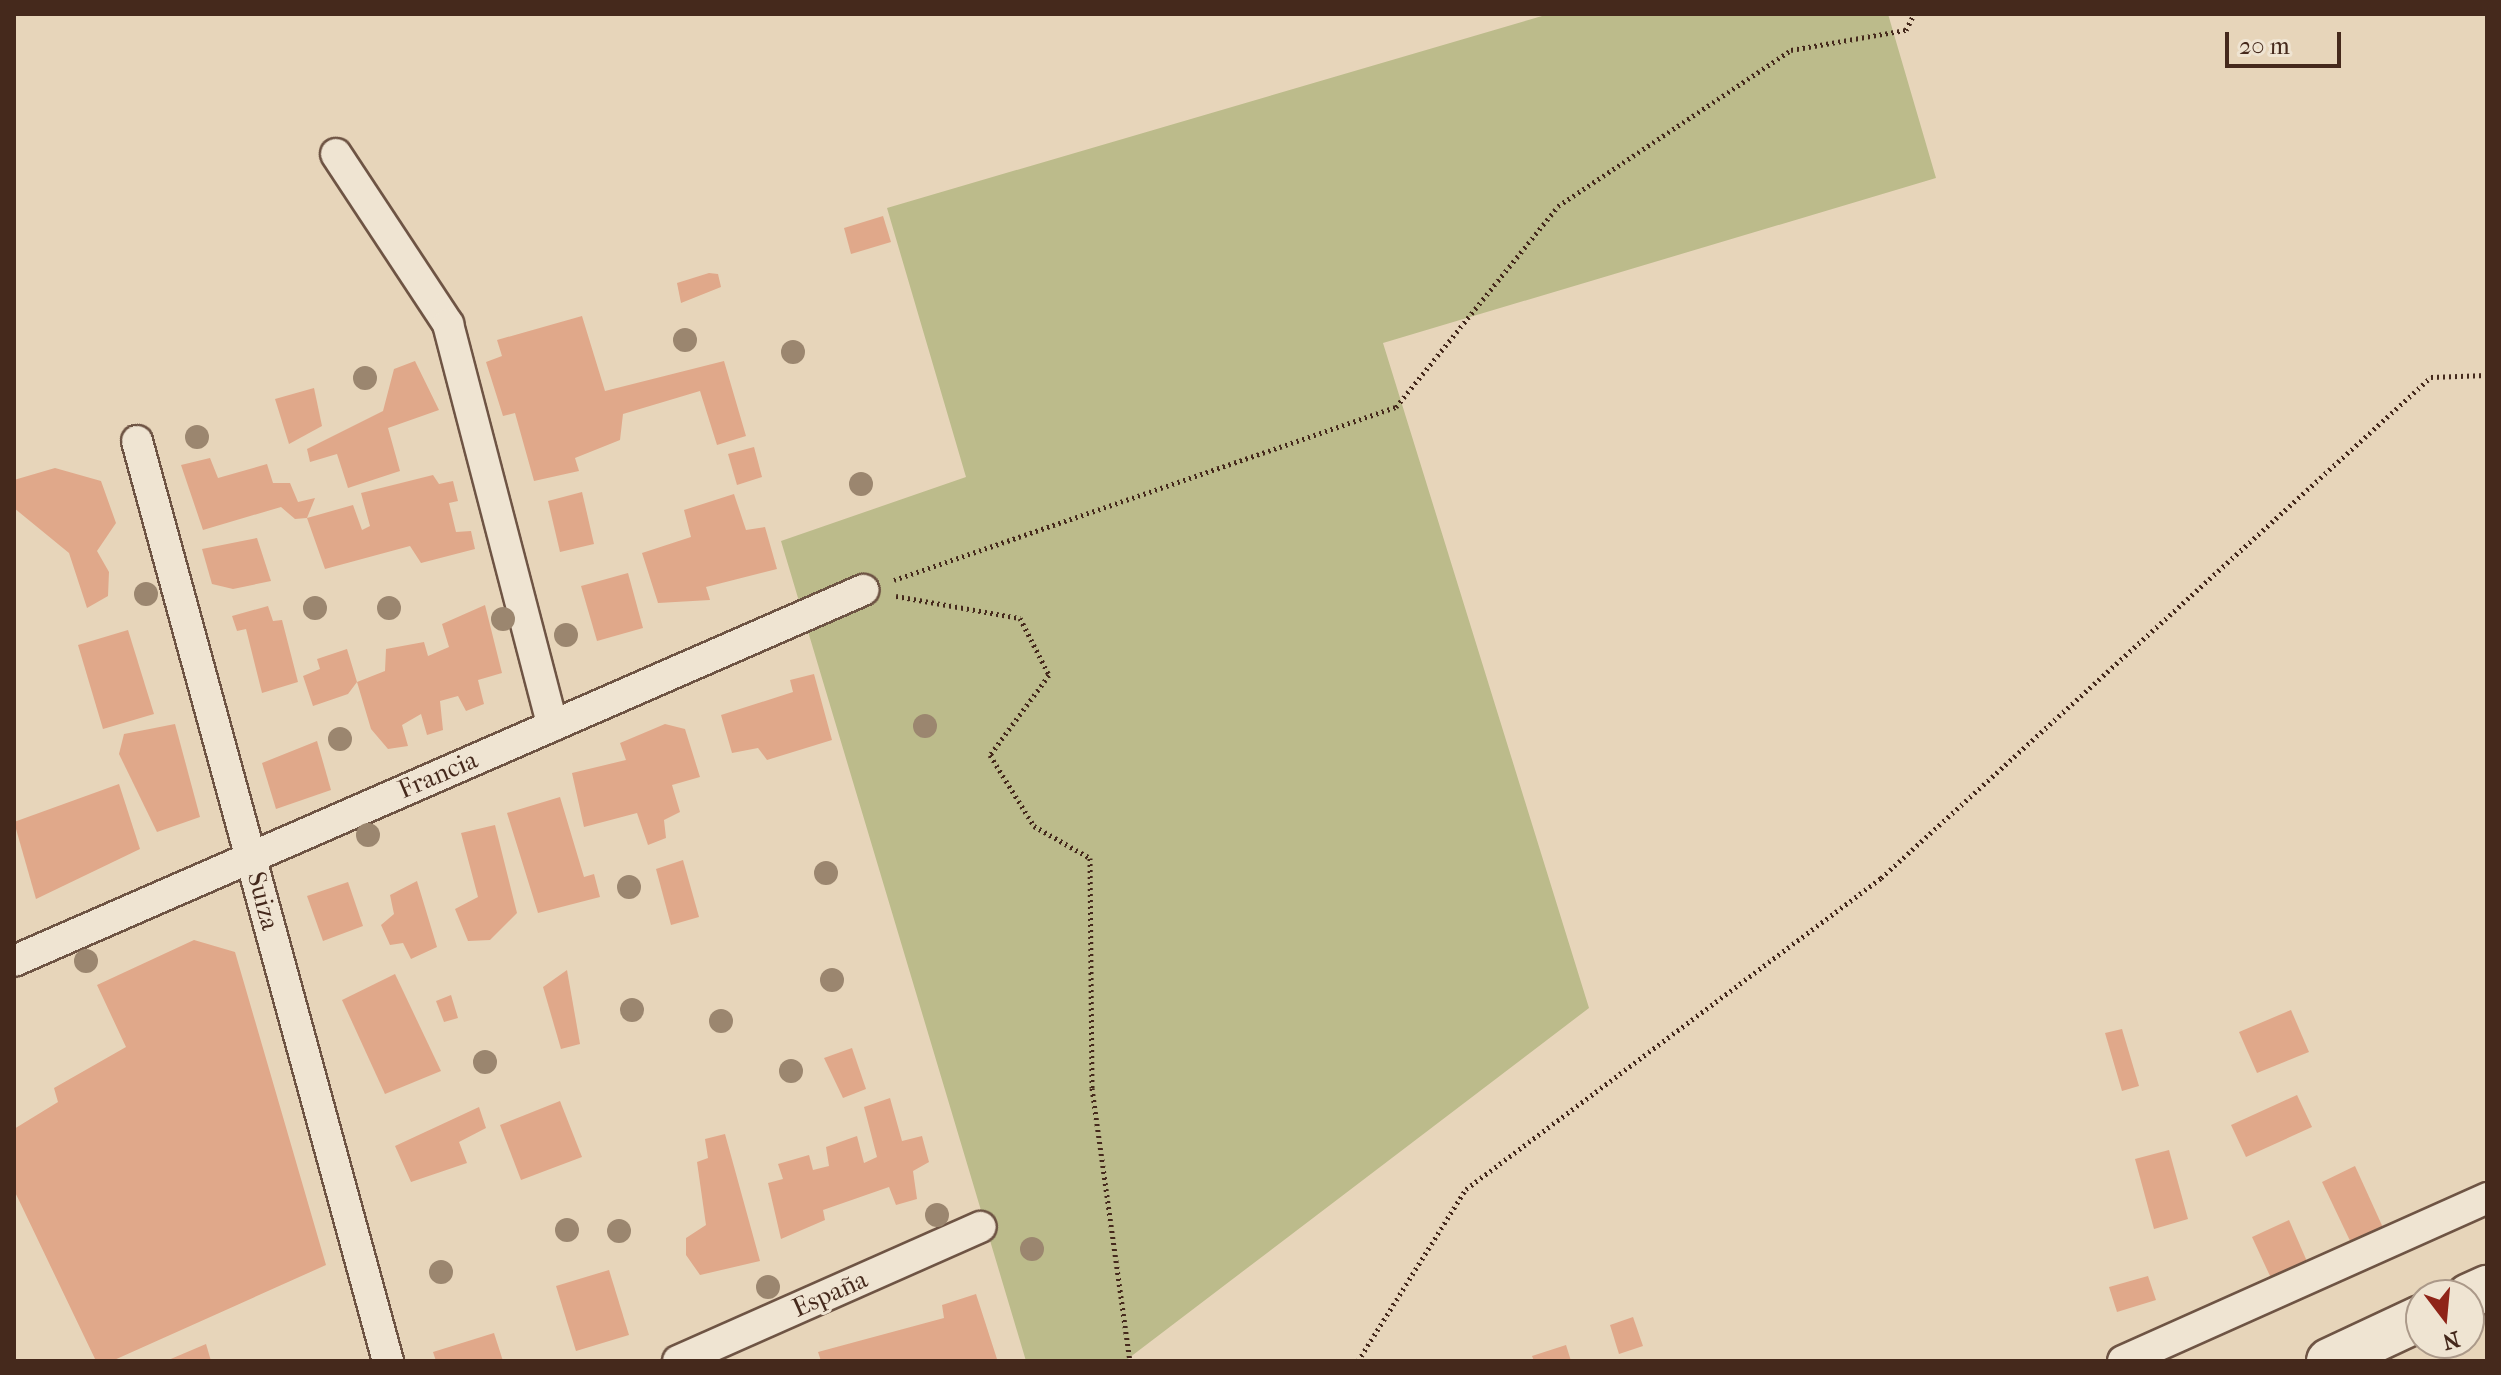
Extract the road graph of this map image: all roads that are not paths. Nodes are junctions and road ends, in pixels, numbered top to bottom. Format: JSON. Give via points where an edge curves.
{"nodes":[{"id":1,"x":336,"y":154,"type":"dead end"},
{"id":2,"x":137,"y":441,"type":"dead end"},
{"id":3,"x":863,"y":590,"type":"road end"},
{"id":4,"x":553,"y":726,"type":"junction"},
{"id":5,"x":250,"y":855,"type":"junction"},
{"id":6,"x":14,"y":961,"type":"edge"},
{"id":7,"x":2487,"y":1198,"type":"edge"},
{"id":8,"x":981,"y":1227,"type":"dead end"},
{"id":9,"x":2405,"y":1325,"type":"edge"},
{"id":10,"x":388,"y":1361,"type":"edge"},
{"id":11,"x":678,"y":1361,"type":"edge"},
{"id":12,"x":2123,"y":1361,"type":"edge"},
{"id":13,"x":2329,"y":1361,"type":"edge"}],
"edges":[{"from":1,"to":4,"type":"street","via":[[448,324]]},
{"from":2,"to":5,"type":"street","name":"Suiza"},
{"from":3,"to":4,"type":"street","name":"Francia"},
{"from":4,"to":5,"type":"street","name":"Francia"},
{"from":5,"to":6,"type":"street","name":"Francia"},
{"from":5,"to":10,"type":"street","name":"Suiza"},
{"from":7,"to":12,"type":"street"},
{"from":8,"to":11,"type":"street","name":"España"},
{"from":9,"to":13,"type":"main road"}]}
